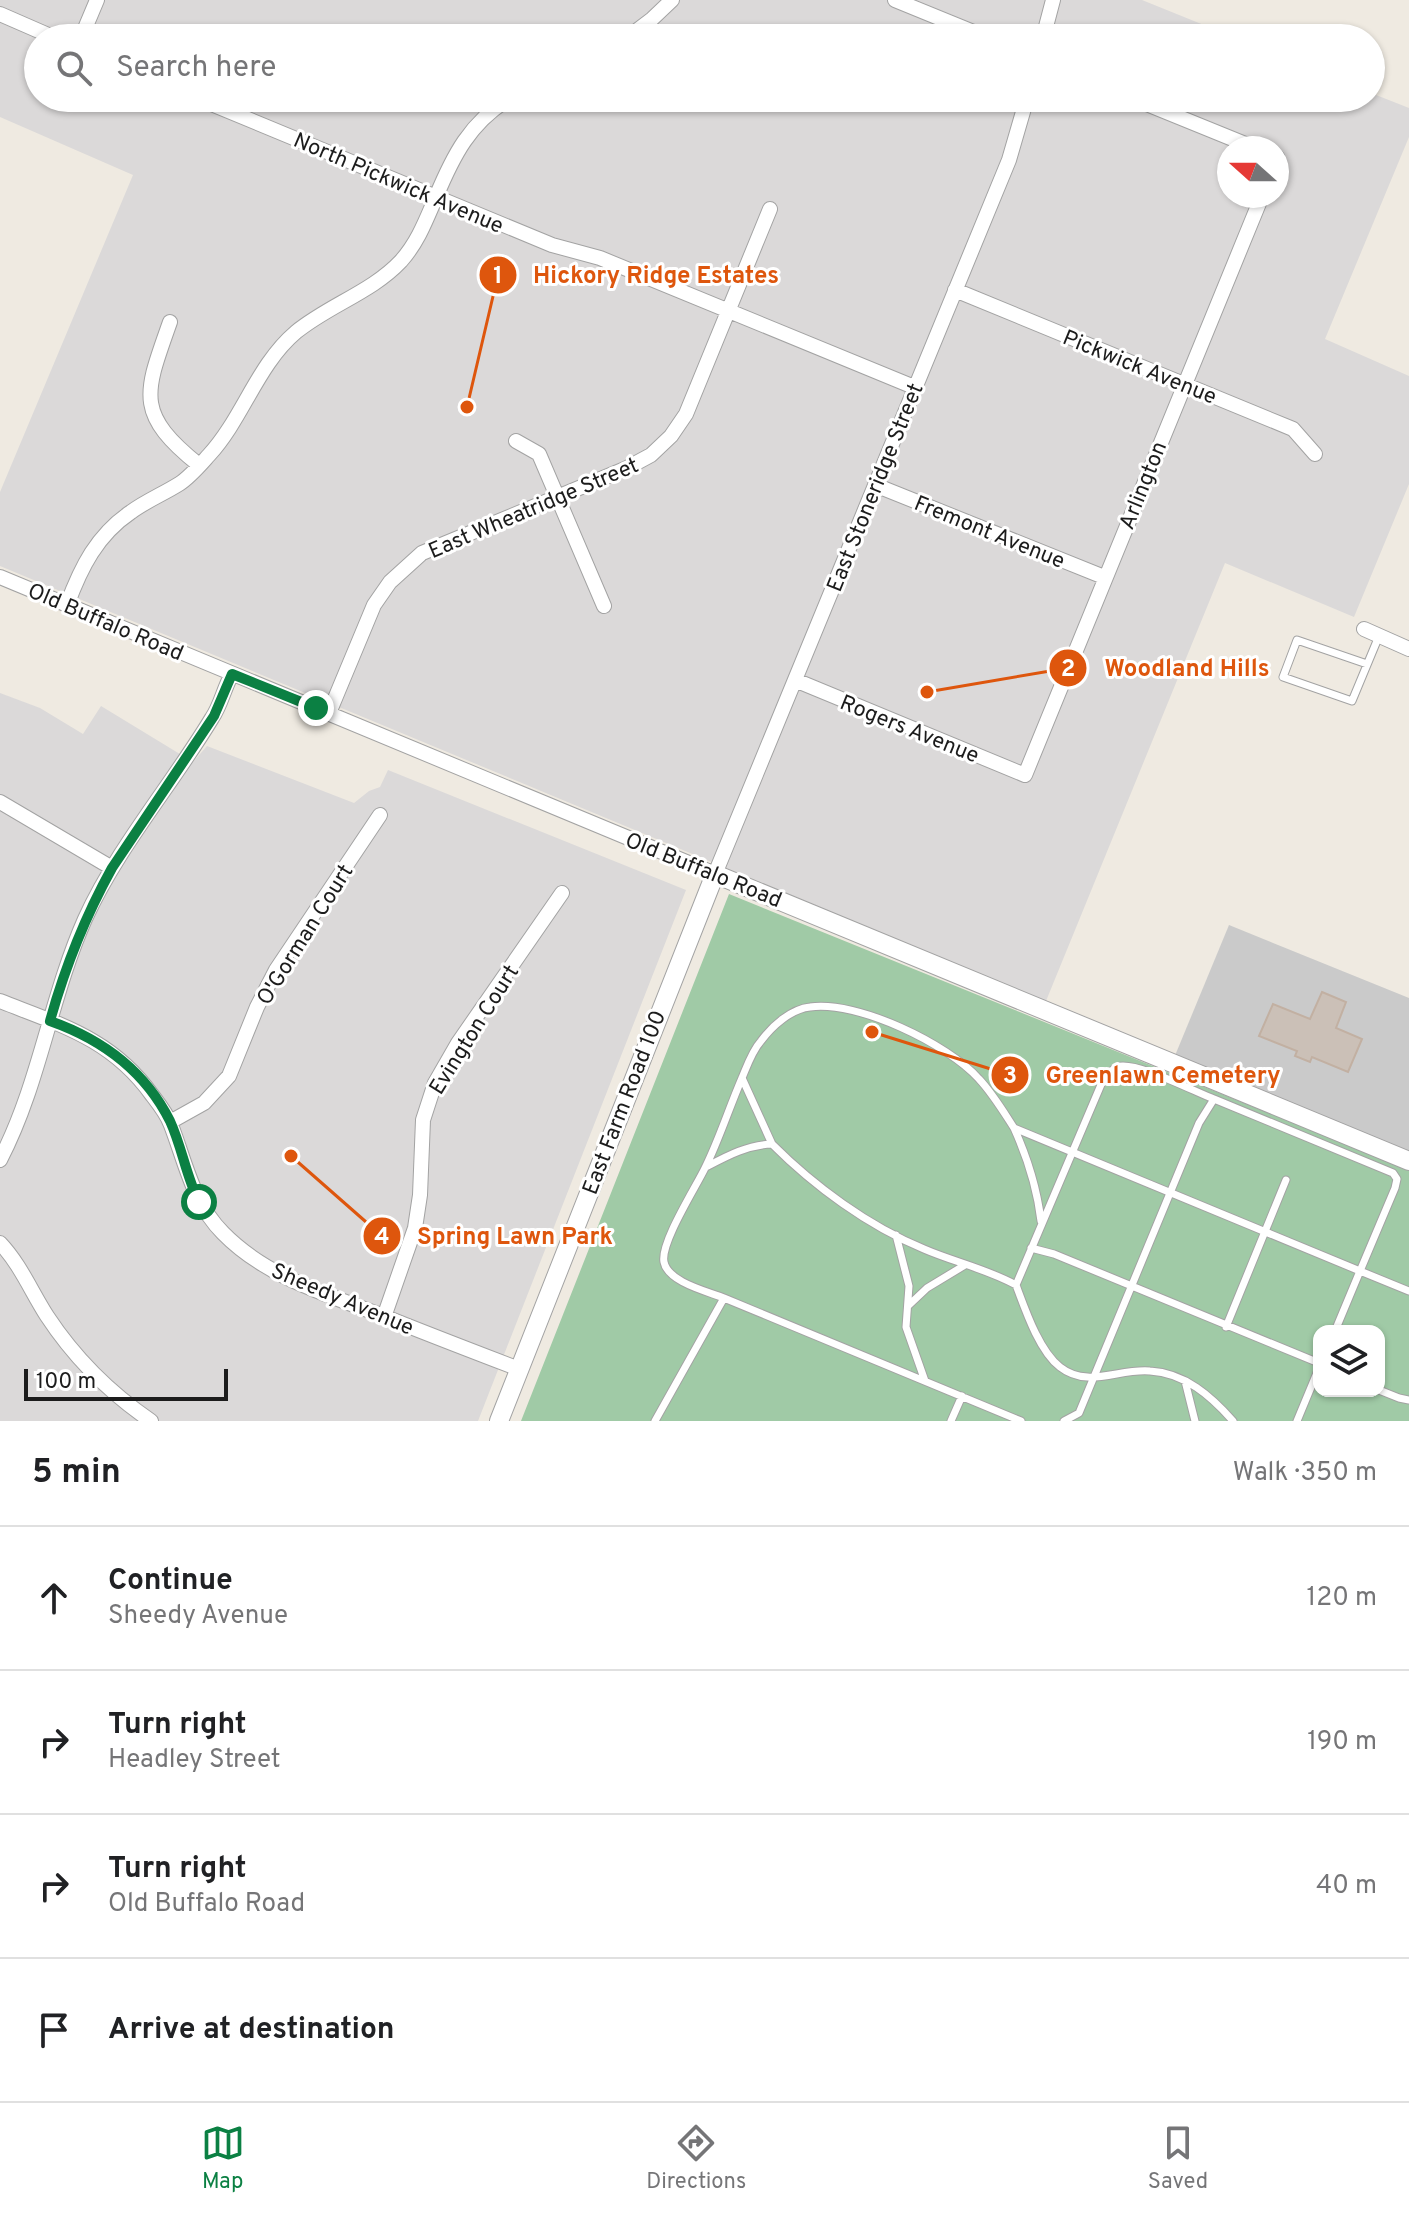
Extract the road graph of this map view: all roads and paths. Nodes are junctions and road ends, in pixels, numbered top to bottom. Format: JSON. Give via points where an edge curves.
{"nodes":[{"id":1,"x":97,"y":0,"type":"edge"},
{"id":2,"x":672,"y":0,"type":"edge"},
{"id":3,"x":895,"y":0,"type":"edge"},
{"id":4,"x":1053,"y":0,"type":"edge"},
{"id":5,"x":0,"y":14,"type":"edge"},
{"id":6,"x":24,"y":24,"type":"edge"},
{"id":7,"x":87,"y":24,"type":"edge"},
{"id":8,"x":645,"y":24,"type":"edge"},
{"id":9,"x":954,"y":24,"type":"edge"},
{"id":10,"x":1047,"y":24,"type":"edge"},
{"id":11,"x":230,"y":112,"type":"edge"},
{"id":12,"x":490,"y":112,"type":"edge"},
{"id":13,"x":1023,"y":112,"type":"edge"},
{"id":14,"x":1166,"y":112,"type":"edge"},
{"id":15,"x":1225,"y":136,"type":"edge"},
{"id":16,"x":435,"y":199,"type":"junction"},
{"id":17,"x":1257,"y":208,"type":"edge"},
{"id":18,"x":770,"y":209,"type":"dead end"},
{"id":19,"x":955,"y":290,"type":"junction"},
{"id":20,"x":729,"y":311,"type":"junction"},
{"id":21,"x":170,"y":322,"type":"dead end"},
{"id":22,"x":1183,"y":384,"type":"junction"},
{"id":23,"x":914,"y":387,"type":"junction"},
{"id":24,"x":516,"y":441,"type":"dead end"},
{"id":25,"x":1315,"y":454,"type":"dead end"},
{"id":26,"x":199,"y":465,"type":"junction"},
{"id":27,"x":875,"y":485,"type":"junction"},
{"id":28,"x":558,"y":496,"type":"junction"},
{"id":29,"x":0,"y":577,"type":"edge"},
{"id":30,"x":1104,"y":577,"type":"junction"},
{"id":31,"x":67,"y":605,"type":"junction"},
{"id":32,"x":604,"y":606,"type":"dead end"},
{"id":33,"x":1364,"y":629,"type":"dead end"},
{"id":34,"x":1379,"y":636,"type":"junction"},
{"id":35,"x":1409,"y":649,"type":"edge"},
{"id":36,"x":1367,"y":664,"type":"junction"},
{"id":37,"x":232,"y":674,"type":"junction"},
{"id":38,"x":795,"y":680,"type":"junction"},
{"id":39,"x":329,"y":713,"type":"junction"},
{"id":40,"x":1025,"y":775,"type":"joint"},
{"id":41,"x":0,"y":802,"type":"edge"},
{"id":42,"x":380,"y":815,"type":"dead end"},
{"id":43,"x":112,"y":868,"type":"junction"},
{"id":44,"x":715,"y":874,"type":"junction"},
{"id":45,"x":562,"y":893,"type":"dead end"},
{"id":46,"x":0,"y":1001,"type":"edge"},
{"id":47,"x":50,"y":1021,"type":"junction"},
{"id":48,"x":742,"y":1078,"type":"junction"},
{"id":49,"x":1214,"y":1099,"type":"junction"},
{"id":50,"x":170,"y":1122,"type":"junction"},
{"id":51,"x":1014,"y":1128,"type":"junction"},
{"id":52,"x":772,"y":1144,"type":"junction"},
{"id":53,"x":1072,"y":1151,"type":"junction"},
{"id":54,"x":0,"y":1160,"type":"edge"},
{"id":55,"x":1409,"y":1161,"type":"edge"},
{"id":56,"x":706,"y":1167,"type":"junction"},
{"id":57,"x":1286,"y":1180,"type":"dead end"},
{"id":58,"x":1170,"y":1192,"type":"junction"},
{"id":59,"x":1042,"y":1224,"type":"junction"},
{"id":60,"x":1265,"y":1231,"type":"junction"},
{"id":61,"x":896,"y":1235,"type":"junction"},
{"id":62,"x":0,"y":1243,"type":"edge"},
{"id":63,"x":1031,"y":1248,"type":"junction"},
{"id":64,"x":966,"y":1265,"type":"junction"},
{"id":65,"x":1360,"y":1271,"type":"junction"},
{"id":66,"x":1016,"y":1285,"type":"junction"},
{"id":67,"x":1131,"y":1286,"type":"junction"},
{"id":68,"x":1409,"y":1291,"type":"edge"},
{"id":69,"x":724,"y":1298,"type":"junction"},
{"id":70,"x":909,"y":1305,"type":"junction"},
{"id":71,"x":384,"y":1317,"type":"junction"},
{"id":72,"x":1338,"y":1325,"type":"edge"},
{"id":73,"x":1226,"y":1327,"type":"junction"},
{"id":74,"x":1313,"y":1363,"type":"edge"},
{"id":75,"x":519,"y":1369,"type":"junction"},
{"id":76,"x":1093,"y":1378,"type":"junction"},
{"id":77,"x":925,"y":1381,"type":"junction"},
{"id":78,"x":1185,"y":1381,"type":"junction"},
{"id":79,"x":1313,"y":1381,"type":"edge"},
{"id":80,"x":1385,"y":1392,"type":"edge"},
{"id":81,"x":962,"y":1396,"type":"junction"},
{"id":82,"x":1409,"y":1400,"type":"edge"},
{"id":83,"x":1077,"y":1417,"type":"edge"},
{"id":84,"x":151,"y":1421,"type":"edge"},
{"id":85,"x":499,"y":1421,"type":"edge"},
{"id":86,"x":655,"y":1421,"type":"edge"},
{"id":87,"x":951,"y":1421,"type":"edge"},
{"id":88,"x":1021,"y":1421,"type":"edge"},
{"id":89,"x":1064,"y":1421,"type":"edge"},
{"id":90,"x":1195,"y":1421,"type":"edge"},
{"id":91,"x":1233,"y":1421,"type":"edge"},
{"id":92,"x":1297,"y":1421,"type":"edge"}],
"edges":[{"from":1,"to":7,"type":"street"},
{"from":2,"to":8,"type":"street"},
{"from":3,"to":9,"type":"street"},
{"from":4,"to":10,"type":"street"},
{"from":5,"to":6,"type":"street"},
{"from":11,"to":16,"type":"street","name":"North Pickwick Avenue"},
{"from":12,"to":16,"type":"street","via":[[453,156]]},
{"from":13,"to":19,"type":"street","name":"East Stoneridge Street","via":[[1009,160]]},
{"from":14,"to":15,"type":"street"},
{"from":16,"to":20,"type":"street","name":"North Pickwick Avenue"},
{"from":16,"to":26,"type":"street","via":[[418,238],[394,268],[319,315],[274,354],[221,440]]},
{"from":17,"to":22,"type":"street","name":"Arlington"},
{"from":18,"to":20,"type":"street","name":"East Wheatridge Street"},
{"from":19,"to":22,"type":"street","name":"Pickwick Avenue"},
{"from":19,"to":23,"type":"street","name":"East Stoneridge Street"},
{"from":20,"to":23,"type":"street","name":"North Pickwick Avenue"},
{"from":20,"to":28,"type":"street","name":"East Wheatridge Street","via":[[686,414],[671,436],[651,455]]},
{"from":21,"to":26,"type":"street","via":[[150,378],[150,403],[167,436]]},
{"from":22,"to":25,"type":"street","name":"Pickwick Avenue","via":[[1293,429]]},
{"from":22,"to":30,"type":"street","name":"Arlington"},
{"from":23,"to":27,"type":"street","name":"East Stoneridge Street"},
{"from":24,"to":28,"type":"street","via":[[539,454]]},
{"from":26,"to":31,"type":"street","via":[[181,483],[108,531],[83,565]]},
{"from":27,"to":30,"type":"street","name":"Fremont Avenue"},
{"from":27,"to":38,"type":"street","name":"East Stoneridge Street"},
{"from":28,"to":32,"type":"street"},
{"from":28,"to":39,"type":"street","name":"East Wheatridge Street","via":[[422,553],[400,572],[374,605]]},
{"from":29,"to":31,"type":"street","name":"Old Buffalo Road"},
{"from":30,"to":40,"type":"street","name":"Arlington"},
{"from":31,"to":37,"type":"street","name":"Old Buffalo Road"},
{"from":33,"to":34,"type":"street"},
{"from":34,"to":35,"type":"street"},
{"from":34,"to":36,"type":"lane"},
{"from":36,"to":36,"type":"lane","via":[[1352,701],[1283,677],[1297,640]]},
{"from":37,"to":39,"type":"street","name":"Old Buffalo Road"},
{"from":37,"to":43,"type":"street","via":[[214,716]]},
{"from":38,"to":40,"type":"street","name":"Rogers Avenue"},
{"from":38,"to":44,"type":"street","name":"East Stoneridge Street"},
{"from":39,"to":44,"type":"street","name":"Old Buffalo Road"},
{"from":41,"to":43,"type":"street"},
{"from":42,"to":50,"type":"street","name":"O'Gorman Court","via":[[276,970],[229,1076],[204,1103]]},
{"from":43,"to":47,"type":"street","via":[[75,942]]},
{"from":44,"to":55,"type":"street","name":"Old Buffalo Road"},
{"from":44,"to":75,"type":"street","name":"East Farm Road 100"},
{"from":45,"to":71,"type":"street","name":"Evington Court","via":[[435,1083],[423,1120],[415,1228]]},
{"from":46,"to":47,"type":"street","name":"Sheedy Avenue"},
{"from":47,"to":50,"type":"street","name":"Sheedy Avenue","via":[[90,1037],[114,1054],[135,1073]]},
{"from":47,"to":54,"type":"street","via":[[29,1096]]},
{"from":48,"to":51,"type":"lane","via":[[774,1026],[807,1007],[833,1007],[868,1015],[960,1061]]},
{"from":48,"to":52,"type":"lane"},
{"from":48,"to":56,"type":"lane"},
{"from":49,"to":53,"type":"lane","via":[[1145,1071],[1116,1067],[1103,1080]]},
{"from":49,"to":58,"type":"lane"},
{"from":49,"to":65,"type":"lane","via":[[1393,1173],[1395,1188]]},
{"from":50,"to":71,"type":"street","name":"Sheedy Avenue","via":[[193,1191],[223,1234],[277,1273]]},
{"from":51,"to":53,"type":"lane"},
{"from":51,"to":59,"type":"lane","via":[[1028,1159]]},
{"from":52,"to":56,"type":"lane","via":[[734,1153]]},
{"from":52,"to":61,"type":"lane","via":[[803,1174]]},
{"from":53,"to":58,"type":"lane"},
{"from":53,"to":59,"type":"lane"},
{"from":56,"to":69,"type":"lane","via":[[669,1239],[664,1265],[679,1279]]},
{"from":57,"to":60,"type":"lane"},
{"from":58,"to":60,"type":"lane"},
{"from":58,"to":67,"type":"lane"},
{"from":59,"to":63,"type":"lane"},
{"from":60,"to":65,"type":"lane"},
{"from":60,"to":73,"type":"lane"},
{"from":61,"to":64,"type":"lane"},
{"from":61,"to":70,"type":"lane"},
{"from":62,"to":84,"type":"street","via":[[77,1356]]},
{"from":63,"to":66,"type":"lane"},
{"from":63,"to":67,"type":"lane"},
{"from":64,"to":66,"type":"lane"},
{"from":64,"to":70,"type":"lane"},
{"from":65,"to":68,"type":"lane"},
{"from":65,"to":72,"type":"lane"},
{"from":66,"to":76,"type":"lane","via":[[1037,1335],[1058,1366]]},
{"from":67,"to":73,"type":"lane"},
{"from":67,"to":76,"type":"lane"},
{"from":69,"to":77,"type":"lane"},
{"from":69,"to":86,"type":"lane"},
{"from":70,"to":77,"type":"lane","via":[[906,1327]]},
{"from":71,"to":75,"type":"street","name":"Sheedy Avenue"},
{"from":73,"to":74,"type":"lane"},
{"from":75,"to":85,"type":"street","name":"East Farm Road 100"},
{"from":76,"to":78,"type":"lane","via":[[1149,1371]]},
{"from":76,"to":83,"type":"lane"},
{"from":77,"to":81,"type":"lane"},
{"from":78,"to":90,"type":"lane"},
{"from":78,"to":91,"type":"lane"},
{"from":79,"to":92,"type":"lane"},
{"from":80,"to":82,"type":"lane"},
{"from":81,"to":87,"type":"lane"},
{"from":81,"to":88,"type":"lane"},
{"from":83,"to":89,"type":"lane"}]}
